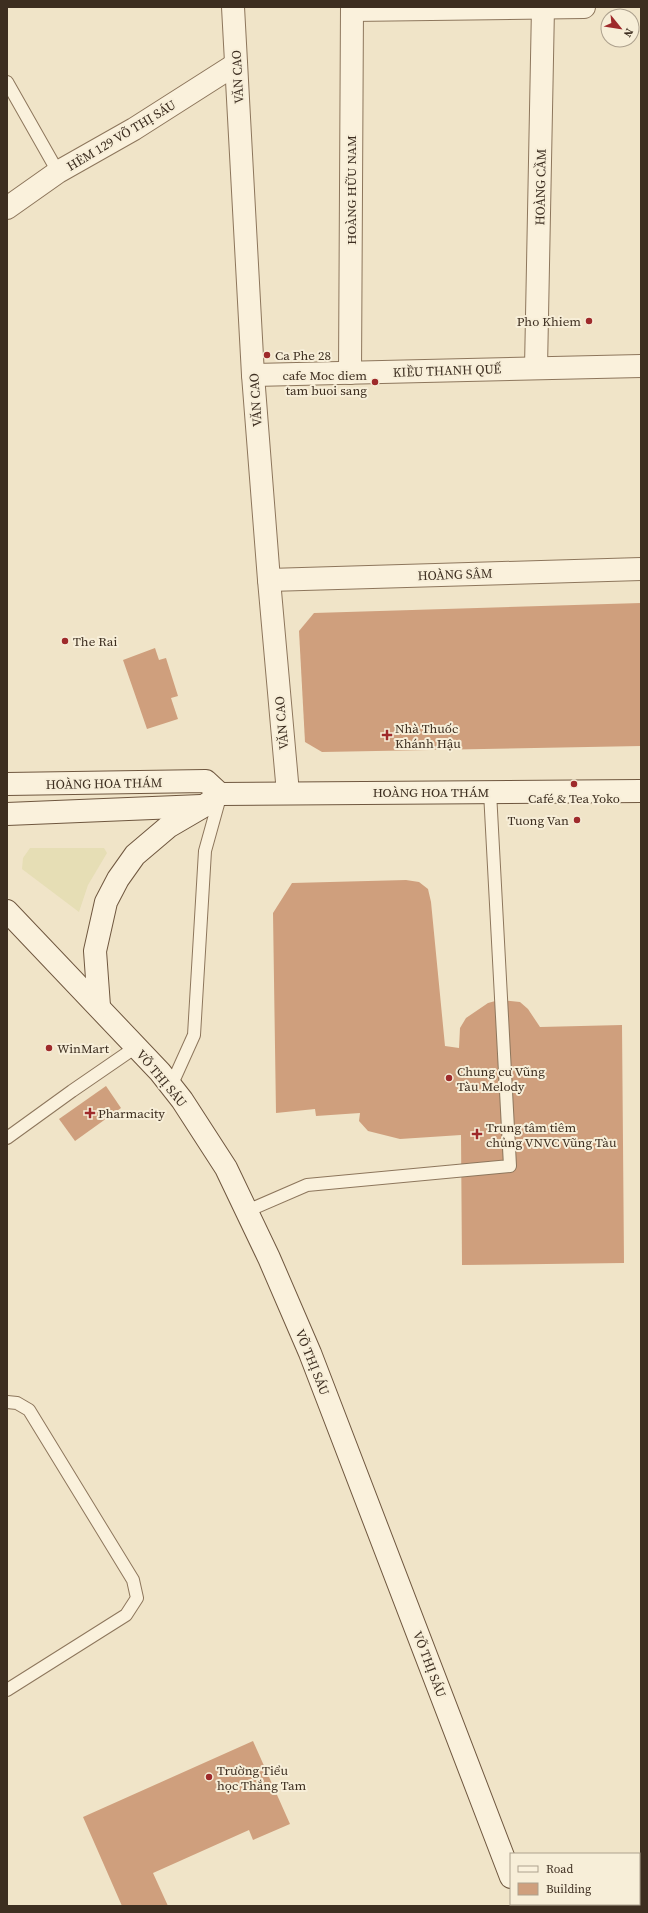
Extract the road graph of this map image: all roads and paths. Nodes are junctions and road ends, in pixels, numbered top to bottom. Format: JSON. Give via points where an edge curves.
{"nodes":[{"id":1,"x":233,"y":7,"type":"edge"},
{"id":2,"x":543,"y":7,"type":"edge"},
{"id":3,"x":584,"y":7,"type":"edge"},
{"id":4,"x":352,"y":8,"type":"edge"},
{"id":5,"x":236,"y":64,"type":"junction"},
{"id":6,"x":7,"y":82,"type":"edge"},
{"id":7,"x":58,"y":172,"type":"junction"},
{"id":8,"x":7,"y":208,"type":"edge"},
{"id":9,"x":641,"y":366,"type":"edge"},
{"id":10,"x":536,"y":368,"type":"junction"},
{"id":11,"x":350,"y":373,"type":"junction"},
{"id":12,"x":253,"y":374,"type":"junction"},
{"id":13,"x":641,"y":569,"type":"edge"},
{"id":14,"x":269,"y":580,"type":"junction"},
{"id":15,"x":7,"y":784,"type":"edge"},
{"id":16,"x":641,"y":791,"type":"edge"},
{"id":17,"x":490,"y":792,"type":"junction"},
{"id":18,"x":288,"y":793,"type":"junction"},
{"id":19,"x":212,"y":800,"type":"junction"},
{"id":20,"x":7,"y":814,"type":"edge"},
{"id":21,"x":7,"y":911,"type":"edge"},
{"id":22,"x":99,"y":1006,"type":"junction"},
{"id":23,"x":136,"y":1047,"type":"junction"},
{"id":24,"x":172,"y":1086,"type":"junction"},
{"id":25,"x":7,"y":1138,"type":"edge"},
{"id":26,"x":247,"y":1210,"type":"junction"},
{"id":27,"x":7,"y":1402,"type":"edge"},
{"id":28,"x":7,"y":1690,"type":"edge"},
{"id":29,"x":510,"y":1874,"type":"edge"}],
"edges":[{"from":1,"to":5,"type":"street","name":"VĂN CAO"},
{"from":2,"to":3,"type":"street"},
{"from":2,"to":4,"type":"street"},
{"from":2,"to":10,"type":"street","name":"HOÀNG CẦM"},
{"from":4,"to":11,"type":"street","name":"HOÀNG HỮU NAM"},
{"from":5,"to":7,"type":"street","name":"HẺM 129 VÕ THỊ SÁU","via":[[134,129]]},
{"from":5,"to":12,"type":"street","name":"VĂN CAO"},
{"from":6,"to":7,"type":"lane"},
{"from":7,"to":8,"type":"street","name":"HẺM 129 VÕ THỊ SÁU"},
{"from":9,"to":10,"type":"street","name":"KIỀU THANH QUẾ"},
{"from":10,"to":11,"type":"street","name":"KIỀU THANH QUẾ"},
{"from":11,"to":12,"type":"street","name":"KIỀU THANH QUẾ"},
{"from":12,"to":14,"type":"street","name":"VĂN CAO"},
{"from":13,"to":14,"type":"street","name":"HOÀNG SÂM"},
{"from":14,"to":18,"type":"street","name":"VĂN CAO"},
{"from":15,"to":19,"type":"street","name":"HOÀNG HOA THÁM","via":[[206,782]]},
{"from":16,"to":17,"type":"street","name":"HOÀNG HOA THÁM"},
{"from":17,"to":18,"type":"street","name":"HOÀNG HOA THÁM"},
{"from":17,"to":26,"type":"lane","via":[[510,1166],[307,1185]]},
{"from":18,"to":19,"type":"street","name":"HOÀNG HOA THÁM"},
{"from":19,"to":20,"type":"street","name":"HOÀNG HOA THÁM"},
{"from":19,"to":22,"type":"street","via":[[168,827],[135,855],[118,879],[106,902],[95,951]]},
{"from":19,"to":24,"type":"lane","via":[[205,851],[194,1035]]},
{"from":21,"to":22,"type":"street","name":"VÕ THỊ SÁU"},
{"from":22,"to":23,"type":"street","name":"VÕ THỊ SÁU"},
{"from":23,"to":24,"type":"street","name":"VÕ THỊ SÁU"},
{"from":23,"to":25,"type":"lane"},
{"from":24,"to":26,"type":"street","name":"VÕ THỊ SÁU","via":[[226,1168]]},
{"from":26,"to":29,"type":"street","name":"VÕ THỊ SÁU","via":[[310,1353]]},
{"from":27,"to":28,"type":"lane","via":[[17,1403],[29,1410],[133,1580],[137,1598],[126,1615]]}]}
